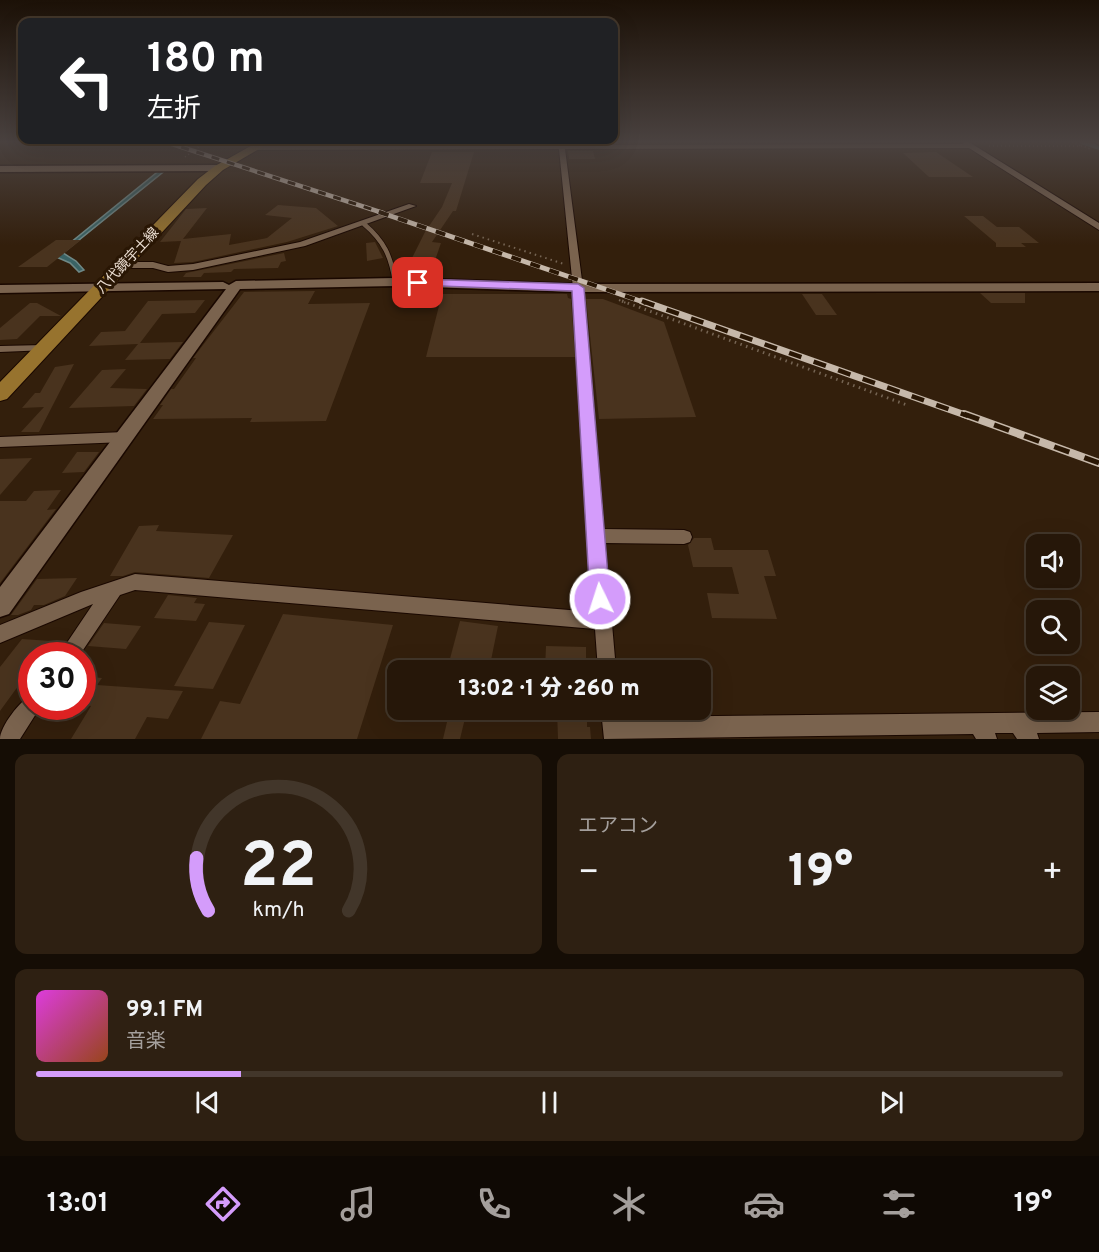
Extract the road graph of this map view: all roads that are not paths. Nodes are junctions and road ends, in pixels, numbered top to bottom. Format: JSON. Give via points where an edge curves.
{"nodes":[{"id":1,"x":210,"y":176,"type":"edge"},
{"id":2,"x":564,"y":176,"type":"edge"},
{"id":3,"x":1020,"y":176,"type":"edge"},
{"id":4,"x":412,"y":206,"type":"dead end"},
{"id":5,"x":364,"y":224,"type":"junction"},
{"id":6,"x":1099,"y":227,"type":"edge"},
{"id":7,"x":123,"y":265,"type":"junction"},
{"id":8,"x":396,"y":282,"type":"junction"},
{"id":9,"x":223,"y":286,"type":"dead end"},
{"id":10,"x":102,"y":287,"type":"junction"},
{"id":11,"x":1099,"y":287,"type":"edge"},
{"id":12,"x":578,"y":288,"type":"junction"},
{"id":13,"x":0,"y":289,"type":"edge"},
{"id":14,"x":44,"y":348,"type":"junction"},
{"id":15,"x":0,"y":349,"type":"edge"},
{"id":16,"x":0,"y":394,"type":"edge"},
{"id":17,"x":125,"y":437,"type":"junction"},
{"id":18,"x":0,"y":442,"type":"edge"},
{"id":19,"x":596,"y":536,"type":"junction"},
{"id":20,"x":684,"y":537,"type":"dead end"},
{"id":21,"x":114,"y":589,"type":"junction"},
{"id":22,"x":0,"y":606,"type":"edge"},
{"id":23,"x":602,"y":621,"type":"junction"},
{"id":24,"x":0,"y":634,"type":"edge"},
{"id":25,"x":77,"y":642,"type":"edge"},
{"id":26,"x":606,"y":660,"type":"edge"},
{"id":27,"x":21,"y":720,"type":"edge"},
{"id":28,"x":1099,"y":722,"type":"edge"},
{"id":29,"x":613,"y":725,"type":"edge"},
{"id":30,"x":983,"y":731,"type":"edge"},
{"id":31,"x":1024,"y":731,"type":"edge"},
{"id":32,"x":728,"y":732,"type":"edge"},
{"id":33,"x":7,"y":739,"type":"edge"}],
"edges":[{"from":1,"to":7,"type":"main road","name":"八代鏡宇土線"},
{"from":2,"to":12,"type":"street"},
{"from":3,"to":6,"type":"street"},
{"from":4,"to":5,"type":"street"},
{"from":5,"to":7,"type":"street","via":[[302,244],[193,267]]},
{"from":5,"to":8,"type":"lane","via":[[381,237],[392,255]]},
{"from":7,"to":10,"type":"main road","name":"八代鏡宇土線"},
{"from":8,"to":12,"type":"street"},
{"from":8,"to":17,"type":"street","via":[[236,285]]},
{"from":9,"to":10,"type":"street"},
{"from":10,"to":13,"type":"street"},
{"from":10,"to":14,"type":"main road","name":"八代鏡宇土線"},
{"from":11,"to":12,"type":"street"},
{"from":12,"to":19,"type":"street"},
{"from":14,"to":15,"type":"street"},
{"from":14,"to":16,"type":"main road","name":"八代鏡宇土線"},
{"from":17,"to":18,"type":"street"},
{"from":17,"to":22,"type":"street"},
{"from":19,"to":20,"type":"street"},
{"from":19,"to":23,"type":"street"},
{"from":21,"to":23,"type":"street","via":[[135,582]]},
{"from":21,"to":24,"type":"street"},
{"from":21,"to":25,"type":"street"},
{"from":23,"to":26,"type":"street"},
{"from":27,"to":33,"type":"street"},
{"from":28,"to":31,"type":"street"},
{"from":29,"to":32,"type":"street"},
{"from":30,"to":31,"type":"street"},
{"from":30,"to":32,"type":"street"}]}
